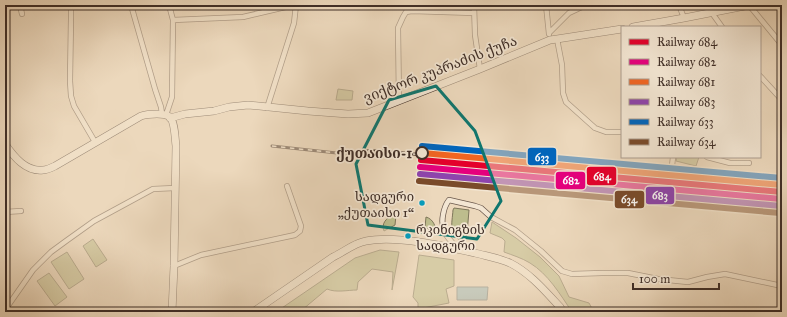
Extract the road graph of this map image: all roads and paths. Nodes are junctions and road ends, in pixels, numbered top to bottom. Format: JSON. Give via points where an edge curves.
{"nodes":[{"id":1,"x":20,"y":5,"type":"edge"},
{"id":2,"x":71,"y":5,"type":"edge"},
{"id":3,"x":131,"y":5,"type":"edge"},
{"id":4,"x":169,"y":5,"type":"edge"},
{"id":5,"x":295,"y":5,"type":"edge"},
{"id":6,"x":474,"y":5,"type":"edge"},
{"id":7,"x":546,"y":5,"type":"edge"},
{"id":8,"x":586,"y":5,"type":"edge"},
{"id":9,"x":679,"y":5,"type":"edge"},
{"id":10,"x":746,"y":5,"type":"edge"},
{"id":11,"x":474,"y":13,"type":"junction"},
{"id":12,"x":712,"y":13,"type":"junction"},
{"id":13,"x":22,"y":14,"type":"dead end"},
{"id":14,"x":684,"y":18,"type":"junction"},
{"id":15,"x":173,"y":20,"type":"junction"},
{"id":16,"x":660,"y":25,"type":"edge"},
{"id":17,"x":646,"y":26,"type":"edge"},
{"id":18,"x":721,"y":26,"type":"edge"},
{"id":19,"x":621,"y":29,"type":"edge"},
{"id":20,"x":552,"y":37,"type":"junction"},
{"id":21,"x":782,"y":45,"type":"edge"},
{"id":22,"x":480,"y":69,"type":"junction"},
{"id":23,"x":761,"y":77,"type":"edge"},
{"id":24,"x":782,"y":100,"type":"edge"},
{"id":25,"x":399,"y":101,"type":"junction"},
{"id":26,"x":267,"y":108,"type":"junction"},
{"id":27,"x":166,"y":116,"type":"junction"},
{"id":28,"x":621,"y":132,"type":"edge"},
{"id":29,"x":95,"y":142,"type":"junction"},
{"id":30,"x":6,"y":147,"type":"edge"},
{"id":31,"x":673,"y":158,"type":"edge"},
{"id":32,"x":711,"y":158,"type":"edge"},
{"id":33,"x":746,"y":158,"type":"edge"},
{"id":34,"x":672,"y":166,"type":"dead end"},
{"id":35,"x":287,"y":186,"type":"dead end"},
{"id":36,"x":175,"y":188,"type":"junction"},
{"id":37,"x":21,"y":211,"type":"dead end"},
{"id":38,"x":5,"y":212,"type":"edge"},
{"id":39,"x":458,"y":249,"type":"junction"},
{"id":40,"x":174,"y":266,"type":"junction"},
{"id":41,"x":782,"y":286,"type":"edge"},
{"id":42,"x":5,"y":310,"type":"edge"},
{"id":43,"x":172,"y":312,"type":"edge"},
{"id":44,"x":253,"y":312,"type":"edge"},
{"id":45,"x":563,"y":312,"type":"edge"}],
"edges":[{"from":1,"to":13,"type":"street"},
{"from":2,"to":29,"type":"street","via":[[71,96]]},
{"from":3,"to":27,"type":"street","via":[[155,89]]},
{"from":4,"to":15,"type":"street"},
{"from":5,"to":15,"type":"street","via":[[243,17]]},
{"from":5,"to":26,"type":"street","via":[[294,23]]},
{"from":6,"to":11,"type":"street"},
{"from":7,"to":20,"type":"street"},
{"from":8,"to":20,"type":"street","via":[[569,13]]},
{"from":9,"to":14,"type":"street"},
{"from":10,"to":12,"type":"main road"},
{"from":10,"to":21,"type":"street"},
{"from":11,"to":22,"type":"street"},
{"from":11,"to":25,"type":"street","via":[[406,12],[398,28]]},
{"from":12,"to":14,"type":"main road"},
{"from":12,"to":18,"type":"street"},
{"from":14,"to":16,"type":"main road"},
{"from":15,"to":27,"type":"street","via":[[172,97]]},
{"from":16,"to":17,"type":"main road"},
{"from":19,"to":20,"type":"main road","name":"ვიქტორ კუპრაძის ქუჩა"},
{"from":20,"to":22,"type":"main road","name":"ვიქტორ კუპრაძის ქუჩა"},
{"from":20,"to":28,"type":"street","via":[[562,65],[563,93],[566,102],[594,128],[606,132]]},
{"from":22,"to":25,"type":"main road","name":"ვიქტორ კუპრაძის ქუჩა"},
{"from":23,"to":24,"type":"street"},
{"from":25,"to":26,"type":"main road","name":"ვიქტორ კუპრაძის ქუჩა","via":[[368,113]]},
{"from":26,"to":27,"type":"main road","name":"ვიქტორ კუპრაძის ქუჩა","via":[[248,105]]},
{"from":27,"to":29,"type":"main road","name":"ვიქტორ კუპრაძის ქუჩა","via":[[141,116]]},
{"from":27,"to":36,"type":"main road","via":[[173,122],[174,129]]},
{"from":29,"to":30,"type":"main road","name":"ვიქტორ კუპრაძის ქუჩა","via":[[44,170],[27,167]]},
{"from":31,"to":34,"type":"street"},
{"from":32,"to":33,"type":"street","via":[[749,164]]},
{"from":35,"to":40,"type":"street","via":[[300,226],[300,231],[295,235],[201,255]]},
{"from":36,"to":40,"type":"main road"},
{"from":36,"to":42,"type":"street","via":[[154,189],[94,221],[66,241],[33,270]]},
{"from":37,"to":38,"type":"street"},
{"from":39,"to":41,"type":"street","via":[[442,226],[444,207],[449,200],[481,208],[491,217],[515,230],[562,270],[572,274],[628,273],[688,282],[725,274]]},
{"from":39,"to":44,"type":"main road","via":[[403,240],[360,242],[333,257]]},
{"from":39,"to":45,"type":"main road","via":[[510,263],[524,271]]},
{"from":40,"to":43,"type":"main road"}]}
